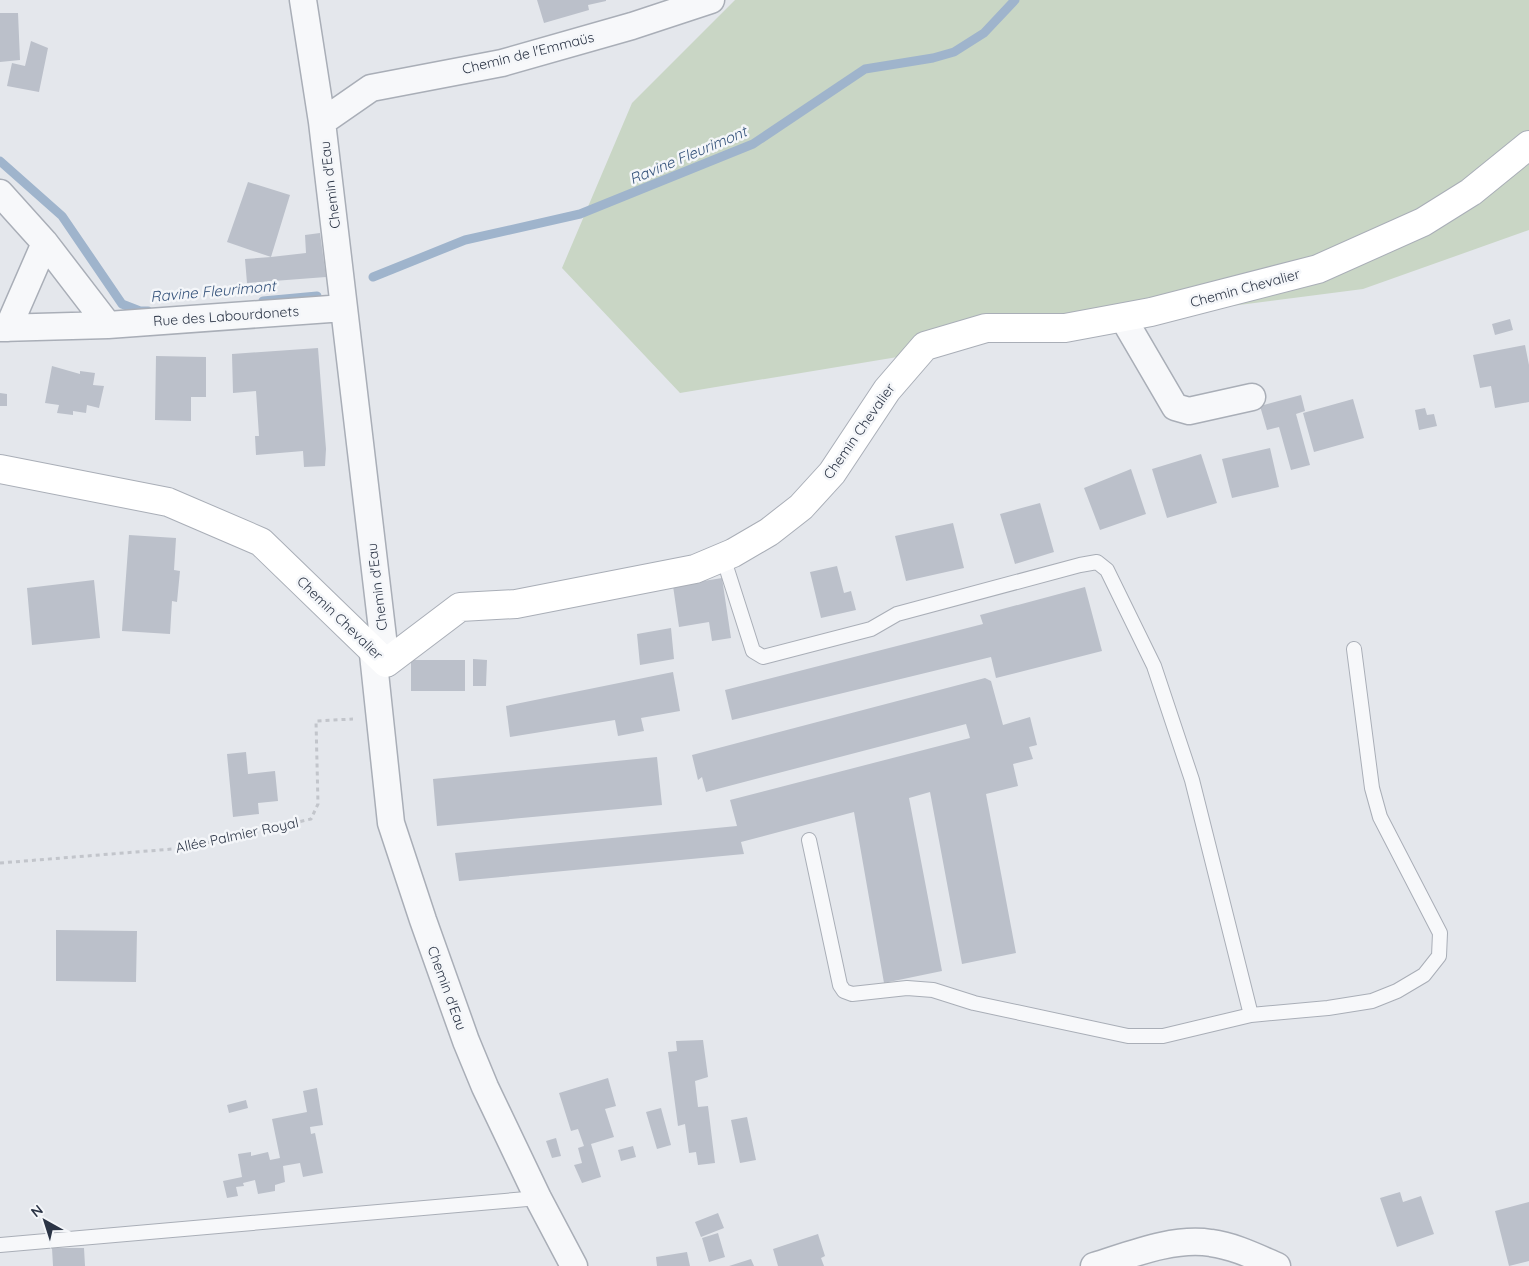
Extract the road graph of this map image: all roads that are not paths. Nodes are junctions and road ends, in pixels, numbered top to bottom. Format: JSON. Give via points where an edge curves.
{"nodes":[{"id":1,"x":303,"y":0,"type":"edge"},
{"id":2,"x":705,"y":1,"type":"edge"},
{"id":3,"x":322,"y":122,"type":"junction"},
{"id":4,"x":1529,"y":145,"type":"edge"},
{"id":5,"x":0,"y":193,"type":"edge"},
{"id":6,"x":45,"y":243,"type":"junction"},
{"id":7,"x":344,"y":308,"type":"junction"},
{"id":8,"x":1123,"y":318,"type":"junction"},
{"id":9,"x":108,"y":325,"type":"junction"},
{"id":10,"x":4,"y":328,"type":"edge"},
{"id":11,"x":1252,"y":397,"type":"dead end"},
{"id":12,"x":0,"y":469,"type":"edge"},
{"id":13,"x":723,"y":558,"type":"junction"},
{"id":14,"x":1354,"y":649,"type":"dead end"},
{"id":15,"x":386,"y":663,"type":"junction"},
{"id":16,"x":809,"y":840,"type":"dead end"},
{"id":17,"x":1251,"y":1015,"type":"junction"},
{"id":18,"x":538,"y":1198,"type":"junction"},
{"id":19,"x":0,"y":1244,"type":"edge"},
{"id":20,"x":574,"y":1266,"type":"edge"},
{"id":21,"x":1094,"y":1266,"type":"edge"},
{"id":22,"x":1278,"y":1266,"type":"edge"}],
"edges":[{"from":1,"to":3,"type":"street","name":"Chemin d'Eau"},
{"from":2,"to":3,"type":"street","name":"Chemin de l'Emmaüs","via":[[502,63],[371,88]]},
{"from":3,"to":7,"type":"street","name":"Chemin d'Eau"},
{"from":4,"to":8,"type":"street","name":"Chemin Chevalier","via":[[1471,192],[1424,222],[1318,269]]},
{"from":5,"to":6,"type":"street"},
{"from":6,"to":9,"type":"street"},
{"from":6,"to":10,"type":"street"},
{"from":7,"to":9,"type":"street","name":"Rue des Labourdonets"},
{"from":7,"to":15,"type":"street","name":"Chemin d'Eau"},
{"from":8,"to":11,"type":"street","via":[[1175,407],[1189,411]]},
{"from":8,"to":13,"type":"street","name":"Chemin Chevalier","via":[[1066,328],[986,328],[924,346],[887,390],[832,473],[801,507],[769,532]]},
{"from":9,"to":10,"type":"street","name":"Rue des Labourdonets"},
{"from":12,"to":15,"type":"street","name":"Chemin Chevalier","via":[[168,502],[261,542]]},
{"from":13,"to":15,"type":"street","name":"Chemin Chevalier","via":[[695,570],[572,595],[516,604],[460,607]]},
{"from":13,"to":17,"type":"lane","via":[[753,651],[763,657],[871,629],[897,614],[1080,565],[1097,562],[1107,570],[1154,666],[1192,780]]},
{"from":14,"to":17,"type":"lane","via":[[1372,788],[1380,817],[1440,933],[1439,956],[1424,975],[1372,1001]]},
{"from":15,"to":18,"type":"street","name":"Chemin d'Eau","via":[[373,654],[391,823],[466,1041]]},
{"from":16,"to":17,"type":"lane","via":[[840,985],[844,991],[852,994],[907,988],[933,990],[974,1003],[1128,1036],[1163,1036]]},
{"from":18,"to":19,"type":"lane"},
{"from":18,"to":20,"type":"street","name":"Chemin d'Eau"},
{"from":21,"to":22,"type":"street","via":[[1183,1242],[1211,1242]]}]}
